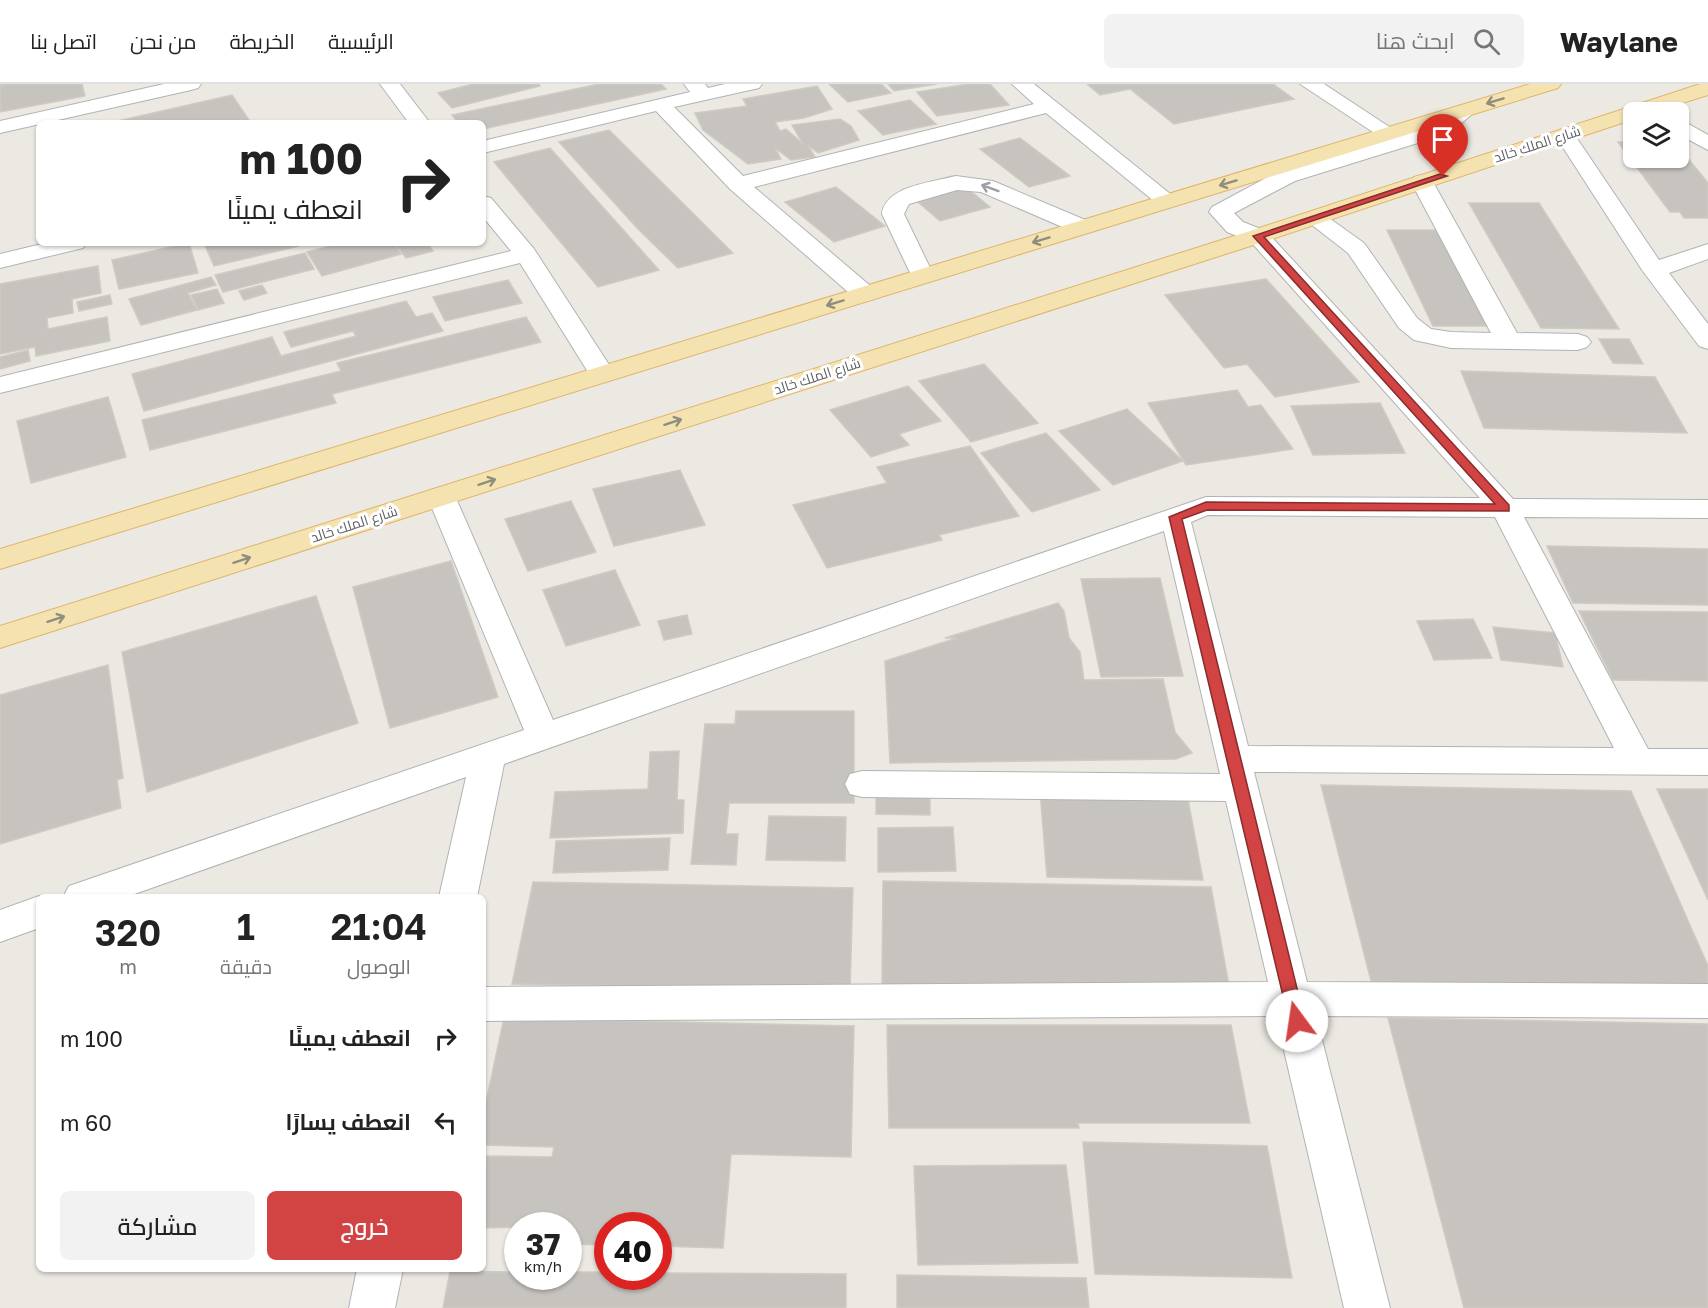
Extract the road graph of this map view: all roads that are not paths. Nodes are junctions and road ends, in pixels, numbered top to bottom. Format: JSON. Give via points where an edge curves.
{"nodes":[{"id":1,"x":191,"y":84,"type":"edge"},
{"id":2,"x":390,"y":84,"type":"edge"},
{"id":3,"x":752,"y":84,"type":"edge"},
{"id":4,"x":1022,"y":84,"type":"edge"},
{"id":5,"x":1310,"y":84,"type":"edge"},
{"id":6,"x":1551,"y":84,"type":"edge"},
{"id":7,"x":1708,"y":88,"type":"edge"},
{"id":8,"x":698,"y":89,"type":"edge"},
{"id":9,"x":1675,"y":102,"type":"edge"},
{"id":10,"x":660,"y":104,"type":"junction"},
{"id":11,"x":1050,"y":106,"type":"junction"},
{"id":12,"x":1468,"y":109,"type":"junction"},
{"id":13,"x":1623,"y":119,"type":"edge"},
{"id":14,"x":418,"y":120,"type":"edge"},
{"id":15,"x":0,"y":127,"type":"edge"},
{"id":16,"x":1689,"y":131,"type":"edge"},
{"id":17,"x":1387,"y":134,"type":"junction"},
{"id":18,"x":1565,"y":135,"type":"junction"},
{"id":19,"x":1708,"y":144,"type":"edge"},
{"id":20,"x":486,"y":146,"type":"edge"},
{"id":21,"x":1422,"y":182,"type":"junction"},
{"id":22,"x":738,"y":184,"type":"junction"},
{"id":23,"x":1168,"y":201,"type":"junction"},
{"id":24,"x":486,"y":207,"type":"edge"},
{"id":25,"x":1314,"y":218,"type":"junction"},
{"id":26,"x":1082,"y":227,"type":"junction"},
{"id":27,"x":1258,"y":236,"type":"junction"},
{"id":28,"x":62,"y":246,"type":"edge"},
{"id":29,"x":1708,"y":251,"type":"edge"},
{"id":30,"x":526,"y":254,"type":"junction"},
{"id":31,"x":0,"y":261,"type":"edge"},
{"id":32,"x":1654,"y":270,"type":"junction"},
{"id":33,"x":922,"y":276,"type":"junction"},
{"id":34,"x":865,"y":294,"type":"junction"},
{"id":35,"x":1508,"y":341,"type":"junction"},
{"id":36,"x":1708,"y":341,"type":"edge"},
{"id":37,"x":1578,"y":342,"type":"dead end"},
{"id":38,"x":602,"y":374,"type":"junction"},
{"id":39,"x":0,"y":385,"type":"edge"},
{"id":40,"x":441,"y":496,"type":"junction"},
{"id":41,"x":1505,"y":508,"type":"junction"},
{"id":42,"x":1708,"y":509,"type":"edge"},
{"id":43,"x":1175,"y":517,"type":"junction"},
{"id":44,"x":117,"y":524,"type":"junction"},
{"id":45,"x":0,"y":535,"type":"edge"},
{"id":46,"x":0,"y":559,"type":"edge"},
{"id":47,"x":0,"y":637,"type":"edge"},
{"id":48,"x":544,"y":737,"type":"junction"},
{"id":49,"x":488,"y":756,"type":"junction"},
{"id":50,"x":1638,"y":761,"type":"junction"},
{"id":51,"x":1708,"y":762,"type":"edge"},
{"id":52,"x":1237,"y":773,"type":"junction"},
{"id":53,"x":862,"y":784,"type":"dead end"},
{"id":54,"x":91,"y":894,"type":"edge"},
{"id":55,"x":459,"y":894,"type":"edge"},
{"id":56,"x":36,"y":913,"type":"edge"},
{"id":57,"x":0,"y":926,"type":"edge"},
{"id":58,"x":1292,"y":999,"type":"junction"},
{"id":59,"x":1708,"y":1001,"type":"edge"},
{"id":60,"x":486,"y":1004,"type":"edge"},
{"id":61,"x":379,"y":1272,"type":"edge"},
{"id":62,"x":372,"y":1308,"type":"edge"},
{"id":63,"x":1367,"y":1308,"type":"edge"}],
"edges":[{"from":1,"to":15,"type":"street"},
{"from":2,"to":14,"type":"street"},
{"from":3,"to":8,"type":"street"},
{"from":4,"to":11,"type":"street"},
{"from":5,"to":17,"type":"street"},
{"from":6,"to":12,"type":"main road","one_way":true},
{"from":7,"to":9,"type":"main road","name":"شارع الملك خالد"},
{"from":8,"to":10,"type":"street"},
{"from":10,"to":20,"type":"street"},
{"from":10,"to":22,"type":"street"},
{"from":11,"to":22,"type":"street"},
{"from":11,"to":23,"type":"street"},
{"from":12,"to":17,"type":"main road"},
{"from":12,"to":27,"type":"street","via":[[1443,129],[1287,176],[1220,212],[1235,227]]},
{"from":13,"to":18,"type":"main road","name":"شارع الملك خالد"},
{"from":16,"to":19,"type":"street"},
{"from":17,"to":23,"type":"main road","one_way":true},
{"from":18,"to":21,"type":"main road","name":"شارع الملك خالد"},
{"from":18,"to":32,"type":"street"},
{"from":21,"to":25,"type":"main road","name":"شارع الملك خالد"},
{"from":21,"to":35,"type":"street"},
{"from":22,"to":34,"type":"street"},
{"from":23,"to":26,"type":"main road"},
{"from":24,"to":30,"type":"street"},
{"from":25,"to":27,"type":"main road","name":"شارع الملك خالد"},
{"from":25,"to":35,"type":"street","via":[[1356,248],[1408,323],[1424,335],[1451,340]]},
{"from":26,"to":33,"type":"main road","one_way":true},
{"from":26,"to":33,"type":"street","one_way":true,"via":[[970,183],[956,183],[901,199],[893,214]]},
{"from":40,"to":27,"type":"main road","name":"شارع الملك خالد","one_way":true},
{"from":27,"to":41,"type":"street"},
{"from":28,"to":31,"type":"street"},
{"from":29,"to":32,"type":"street"},
{"from":30,"to":38,"type":"street"},
{"from":30,"to":39,"type":"street"},
{"from":32,"to":36,"type":"street"},
{"from":33,"to":34,"type":"main road"},
{"from":34,"to":38,"type":"main road","one_way":true},
{"from":35,"to":37,"type":"street"},
{"from":38,"to":44,"type":"main road"},
{"from":47,"to":40,"type":"main road","name":"شارع الملك خالد","one_way":true},
{"from":40,"to":48,"type":"street"},
{"from":41,"to":42,"type":"street"},
{"from":41,"to":43,"type":"street","via":[[1206,506]]},
{"from":41,"to":50,"type":"street"},
{"from":43,"to":48,"type":"street"},
{"from":43,"to":52,"type":"street"},
{"from":44,"to":45,"type":"main road"},
{"from":44,"to":46,"type":"main road"},
{"from":48,"to":49,"type":"street"},
{"from":49,"to":54,"type":"street"},
{"from":49,"to":55,"type":"street"},
{"from":50,"to":51,"type":"street"},
{"from":50,"to":52,"type":"street"},
{"from":52,"to":53,"type":"street"},
{"from":52,"to":58,"type":"street"},
{"from":56,"to":57,"type":"street"},
{"from":58,"to":59,"type":"street"},
{"from":58,"to":60,"type":"street"},
{"from":58,"to":63,"type":"street"},
{"from":61,"to":62,"type":"street"}]}
